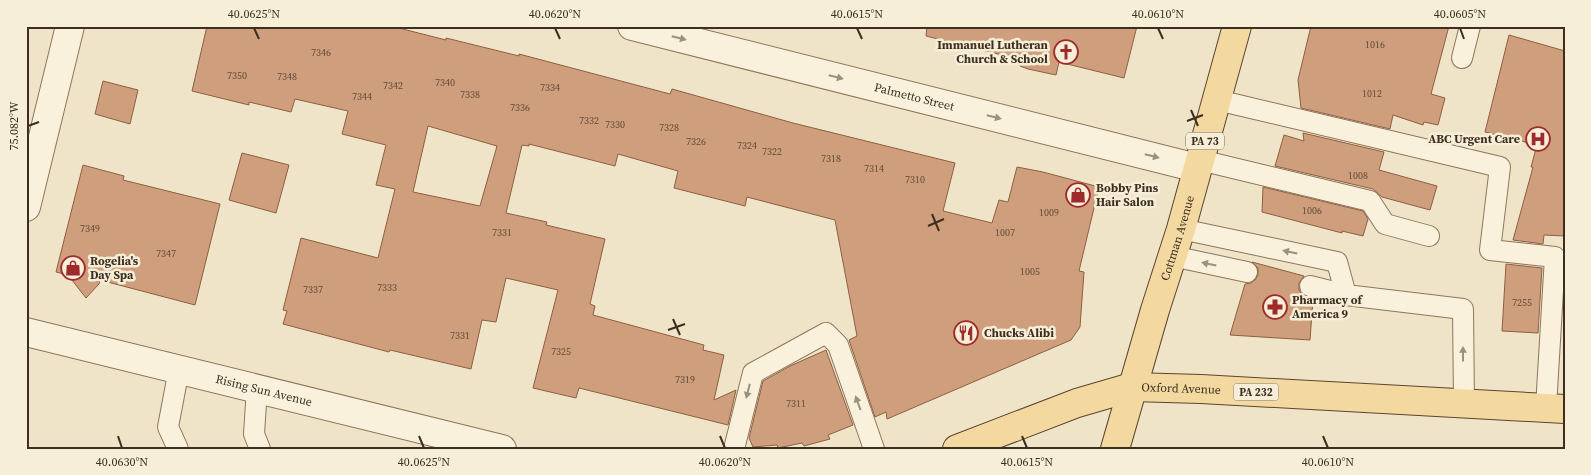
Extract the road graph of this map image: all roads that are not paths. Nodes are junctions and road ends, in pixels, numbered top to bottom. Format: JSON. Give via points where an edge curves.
{"nodes":[{"id":1,"x":70,"y":26,"type":"edge"},
{"id":2,"x":632,"y":26,"type":"edge"},
{"id":3,"x":1237,"y":26,"type":"edge"},
{"id":4,"x":1470,"y":26,"type":"edge"},
{"id":5,"x":1462,"y":58,"type":"dead end"},
{"id":6,"x":1216,"y":100,"type":"junction"},
{"id":7,"x":1199,"y":164,"type":"junction"},
{"id":8,"x":26,"y":207,"type":"edge"},
{"id":9,"x":1181,"y":229,"type":"junction"},
{"id":10,"x":1429,"y":236,"type":"dead end"},
{"id":11,"x":1172,"y":256,"type":"junction"},
{"id":12,"x":1247,"y":272,"type":"dead end"},
{"id":13,"x":1310,"y":286,"type":"dead end"},
{"id":14,"x":1346,"y":295,"type":"junction"},
{"id":15,"x":26,"y":332,"type":"edge"},
{"id":16,"x":179,"y":369,"type":"junction"},
{"id":17,"x":1132,"y":387,"type":"junction"},
{"id":18,"x":257,"y":388,"type":"junction"},
{"id":19,"x":1464,"y":403,"type":"junction"},
{"id":20,"x":1556,"y":408,"type":"edge"},
{"id":21,"x":178,"y":449,"type":"edge"},
{"id":22,"x":260,"y":449,"type":"edge"},
{"id":23,"x":502,"y":449,"type":"edge"},
{"id":24,"x":734,"y":449,"type":"edge"},
{"id":25,"x":874,"y":449,"type":"edge"},
{"id":26,"x":957,"y":449,"type":"edge"},
{"id":27,"x":1115,"y":449,"type":"edge"}],
"edges":[{"from":1,"to":8,"type":"street"},
{"from":2,"to":7,"type":"street","name":"Palmetto Street","one_way":true},
{"from":3,"to":6,"type":"main road","name":"Cottman Avenue","number":"PA 73"},
{"from":4,"to":5,"type":"lane"},
{"from":6,"to":7,"type":"main road","name":"Cottman Avenue","number":"PA 73"},
{"from":6,"to":20,"type":"lane","via":[[1500,167],[1490,250],[1555,257]]},
{"from":7,"to":9,"type":"main road","name":"Cottman Avenue","number":"PA 73"},
{"from":7,"to":10,"type":"lane","via":[[1370,202],[1385,224]]},
{"from":9,"to":11,"type":"main road","name":"Cottman Avenue","number":"PA 73"},
{"from":14,"to":9,"type":"lane","one_way":true,"via":[[1337,262]]},
{"from":12,"to":11,"type":"lane","one_way":true},
{"from":11,"to":17,"type":"main road","name":"Cottman Avenue","number":"PA 73"},
{"from":13,"to":14,"type":"lane"},
{"from":19,"to":14,"type":"lane","one_way":true,"via":[[1463,310]]},
{"from":15,"to":16,"type":"street","name":"Rising Sun Avenue"},
{"from":16,"to":18,"type":"street","name":"Rising Sun Avenue"},
{"from":16,"to":21,"type":"lane","via":[[168,427]]},
{"from":17,"to":19,"type":"main road","name":"Oxford Avenue","number":"PA 232"},
{"from":17,"to":26,"type":"main road","name":"Oxford Avenue","number":"PA 232","via":[[1076,403]]},
{"from":17,"to":27,"type":"main road","name":"Cottman Avenue","number":"PA 73"},
{"from":18,"to":22,"type":"lane","via":[[254,434]]},
{"from":18,"to":23,"type":"street","name":"Rising Sun Avenue"},
{"from":19,"to":20,"type":"main road","name":"Oxford Avenue","number":"PA 232"},
{"from":25,"to":24,"type":"lane","one_way":true,"via":[[838,346],[826,333],[753,373]]}]}
